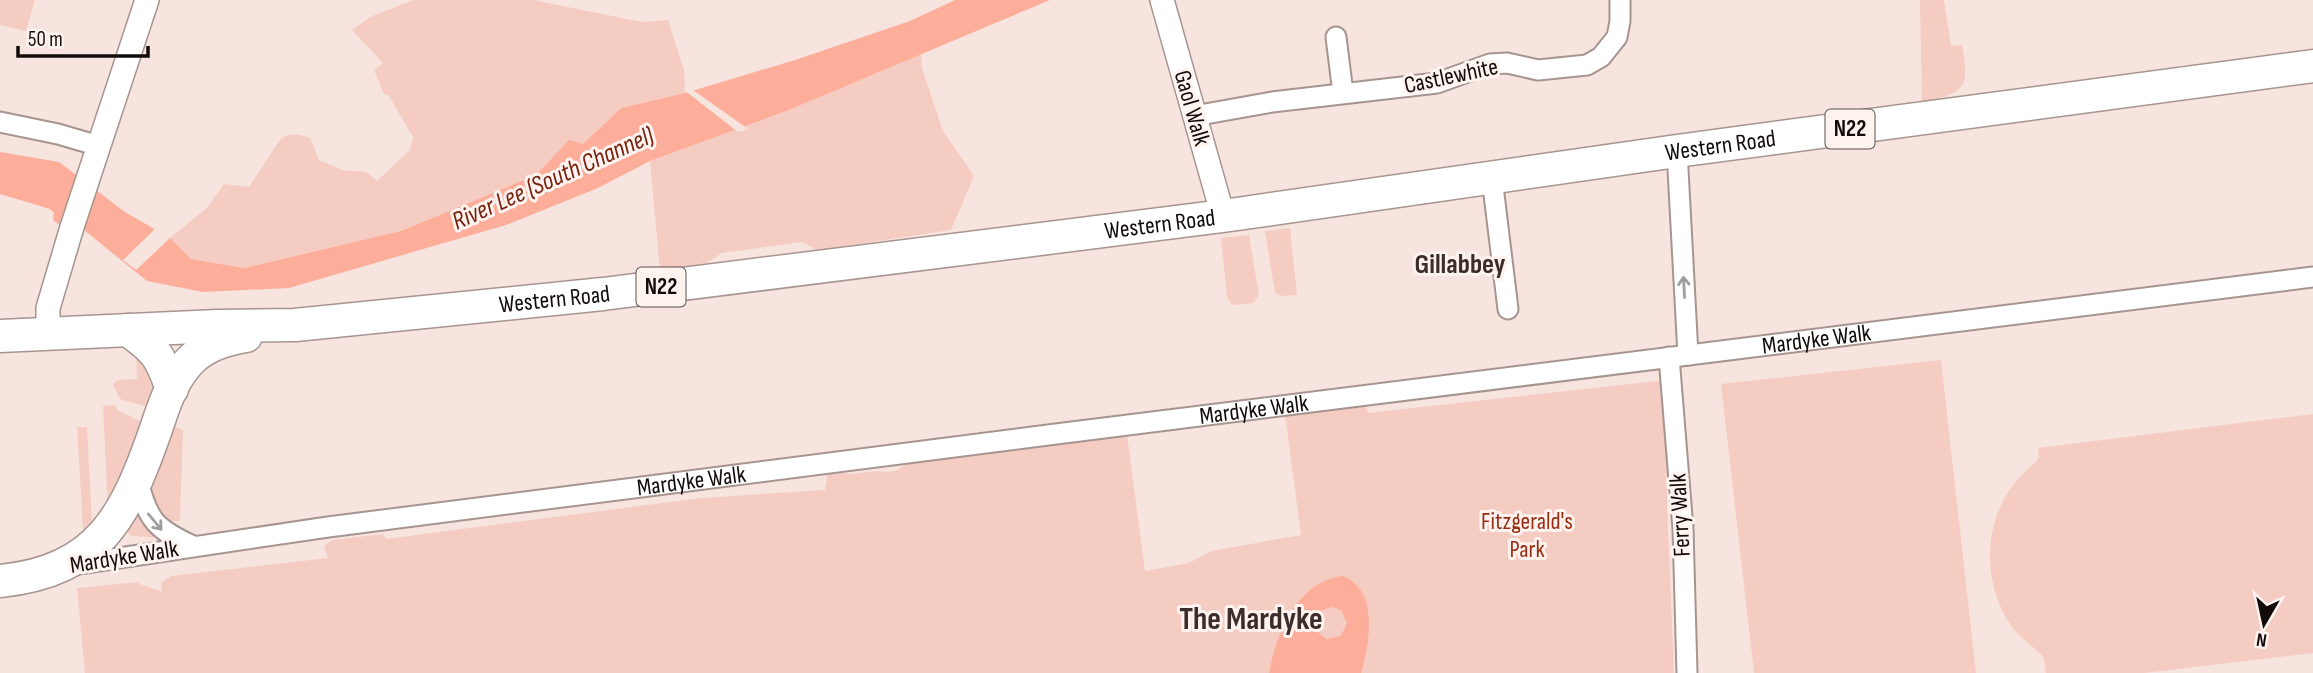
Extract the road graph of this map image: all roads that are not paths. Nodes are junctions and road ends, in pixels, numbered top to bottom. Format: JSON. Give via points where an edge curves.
{"nodes":[{"id":1,"x":147,"y":0,"type":"edge"},
{"id":2,"x":1162,"y":0,"type":"edge"},
{"id":3,"x":1620,"y":0,"type":"edge"},
{"id":4,"x":1336,"y":37,"type":"dead end"},
{"id":5,"x":2313,"y":66,"type":"edge"},
{"id":6,"x":1343,"y":93,"type":"junction"},
{"id":7,"x":1195,"y":116,"type":"junction"},
{"id":8,"x":0,"y":122,"type":"edge"},
{"id":9,"x":99,"y":146,"type":"junction"},
{"id":10,"x":1677,"y":151,"type":"junction"},
{"id":11,"x":1492,"y":178,"type":"junction"},
{"id":12,"x":1223,"y":216,"type":"junction"},
{"id":13,"x":2313,"y":277,"type":"edge"},
{"id":14,"x":1508,"y":309,"type":"dead end"},
{"id":15,"x":295,"y":325,"type":"junction"},
{"id":16,"x":128,"y":330,"type":"junction"},
{"id":17,"x":48,"y":334,"type":"junction"},
{"id":18,"x":0,"y":336,"type":"edge"},
{"id":19,"x":1679,"y":356,"type":"junction"},
{"id":20,"x":172,"y":389,"type":"junction"},
{"id":21,"x":138,"y":481,"type":"junction"},
{"id":22,"x":193,"y":546,"type":"junction"},
{"id":23,"x":55,"y":568,"type":"junction"},
{"id":24,"x":0,"y":581,"type":"edge"},
{"id":25,"x":1686,"y":673,"type":"edge"}],
"edges":[{"from":1,"to":9,"type":"street"},
{"from":2,"to":7,"type":"street","name":"Gaol Walk"},
{"from":3,"to":6,"type":"street","name":"Castlewhite","via":[[1617,37],[1601,57],[1587,65],[1538,70],[1490,64],[1437,83]]},
{"from":4,"to":6,"type":"street"},
{"from":5,"to":10,"type":"highway","name":"Western Road","number":"N22"},
{"from":6,"to":7,"type":"street","name":"Castlewhite"},
{"from":7,"to":12,"type":"street","name":"Gaol Walk"},
{"from":8,"to":9,"type":"street"},
{"from":9,"to":17,"type":"street","via":[[48,308]]},
{"from":10,"to":11,"type":"highway","name":"Western Road","number":"N22"},
{"from":19,"to":10,"type":"street","name":"Ferry Walk","one_way":true},
{"from":11,"to":12,"type":"highway","name":"Western Road","number":"N22"},
{"from":11,"to":14,"type":"street"},
{"from":12,"to":15,"type":"highway","name":"Western Road","number":"N22","via":[[603,294]]},
{"from":13,"to":19,"type":"street","name":"Mardyke Walk"},
{"from":15,"to":16,"type":"highway","name":"Western Road","number":"N22"},
{"from":15,"to":20,"type":"highway","number":"N22","via":[[230,339],[203,350],[185,366]]},
{"from":16,"to":17,"type":"highway","name":"Western Road","number":"N22"},
{"from":16,"to":20,"type":"highway","via":[[152,347]]},
{"from":17,"to":18,"type":"highway","name":"Western Road","number":"N22"},
{"from":19,"to":22,"type":"street","name":"Mardyke Walk"},
{"from":19,"to":25,"type":"street","name":"Ferry Walk"},
{"from":20,"to":21,"type":"highway","name":"Mardyke Walk","number":"N22"},
{"from":21,"to":22,"type":"street","name":"Mardyke Walk","one_way":true,"via":[[146,509],[157,526]]},
{"from":21,"to":23,"type":"highway","name":"Mardyke Walk","number":"N22","via":[[117,519],[92,548]]},
{"from":22,"to":23,"type":"street","name":"Mardyke Walk"},
{"from":23,"to":24,"type":"highway","name":"Mardyke Walk","number":"N22"}]}
